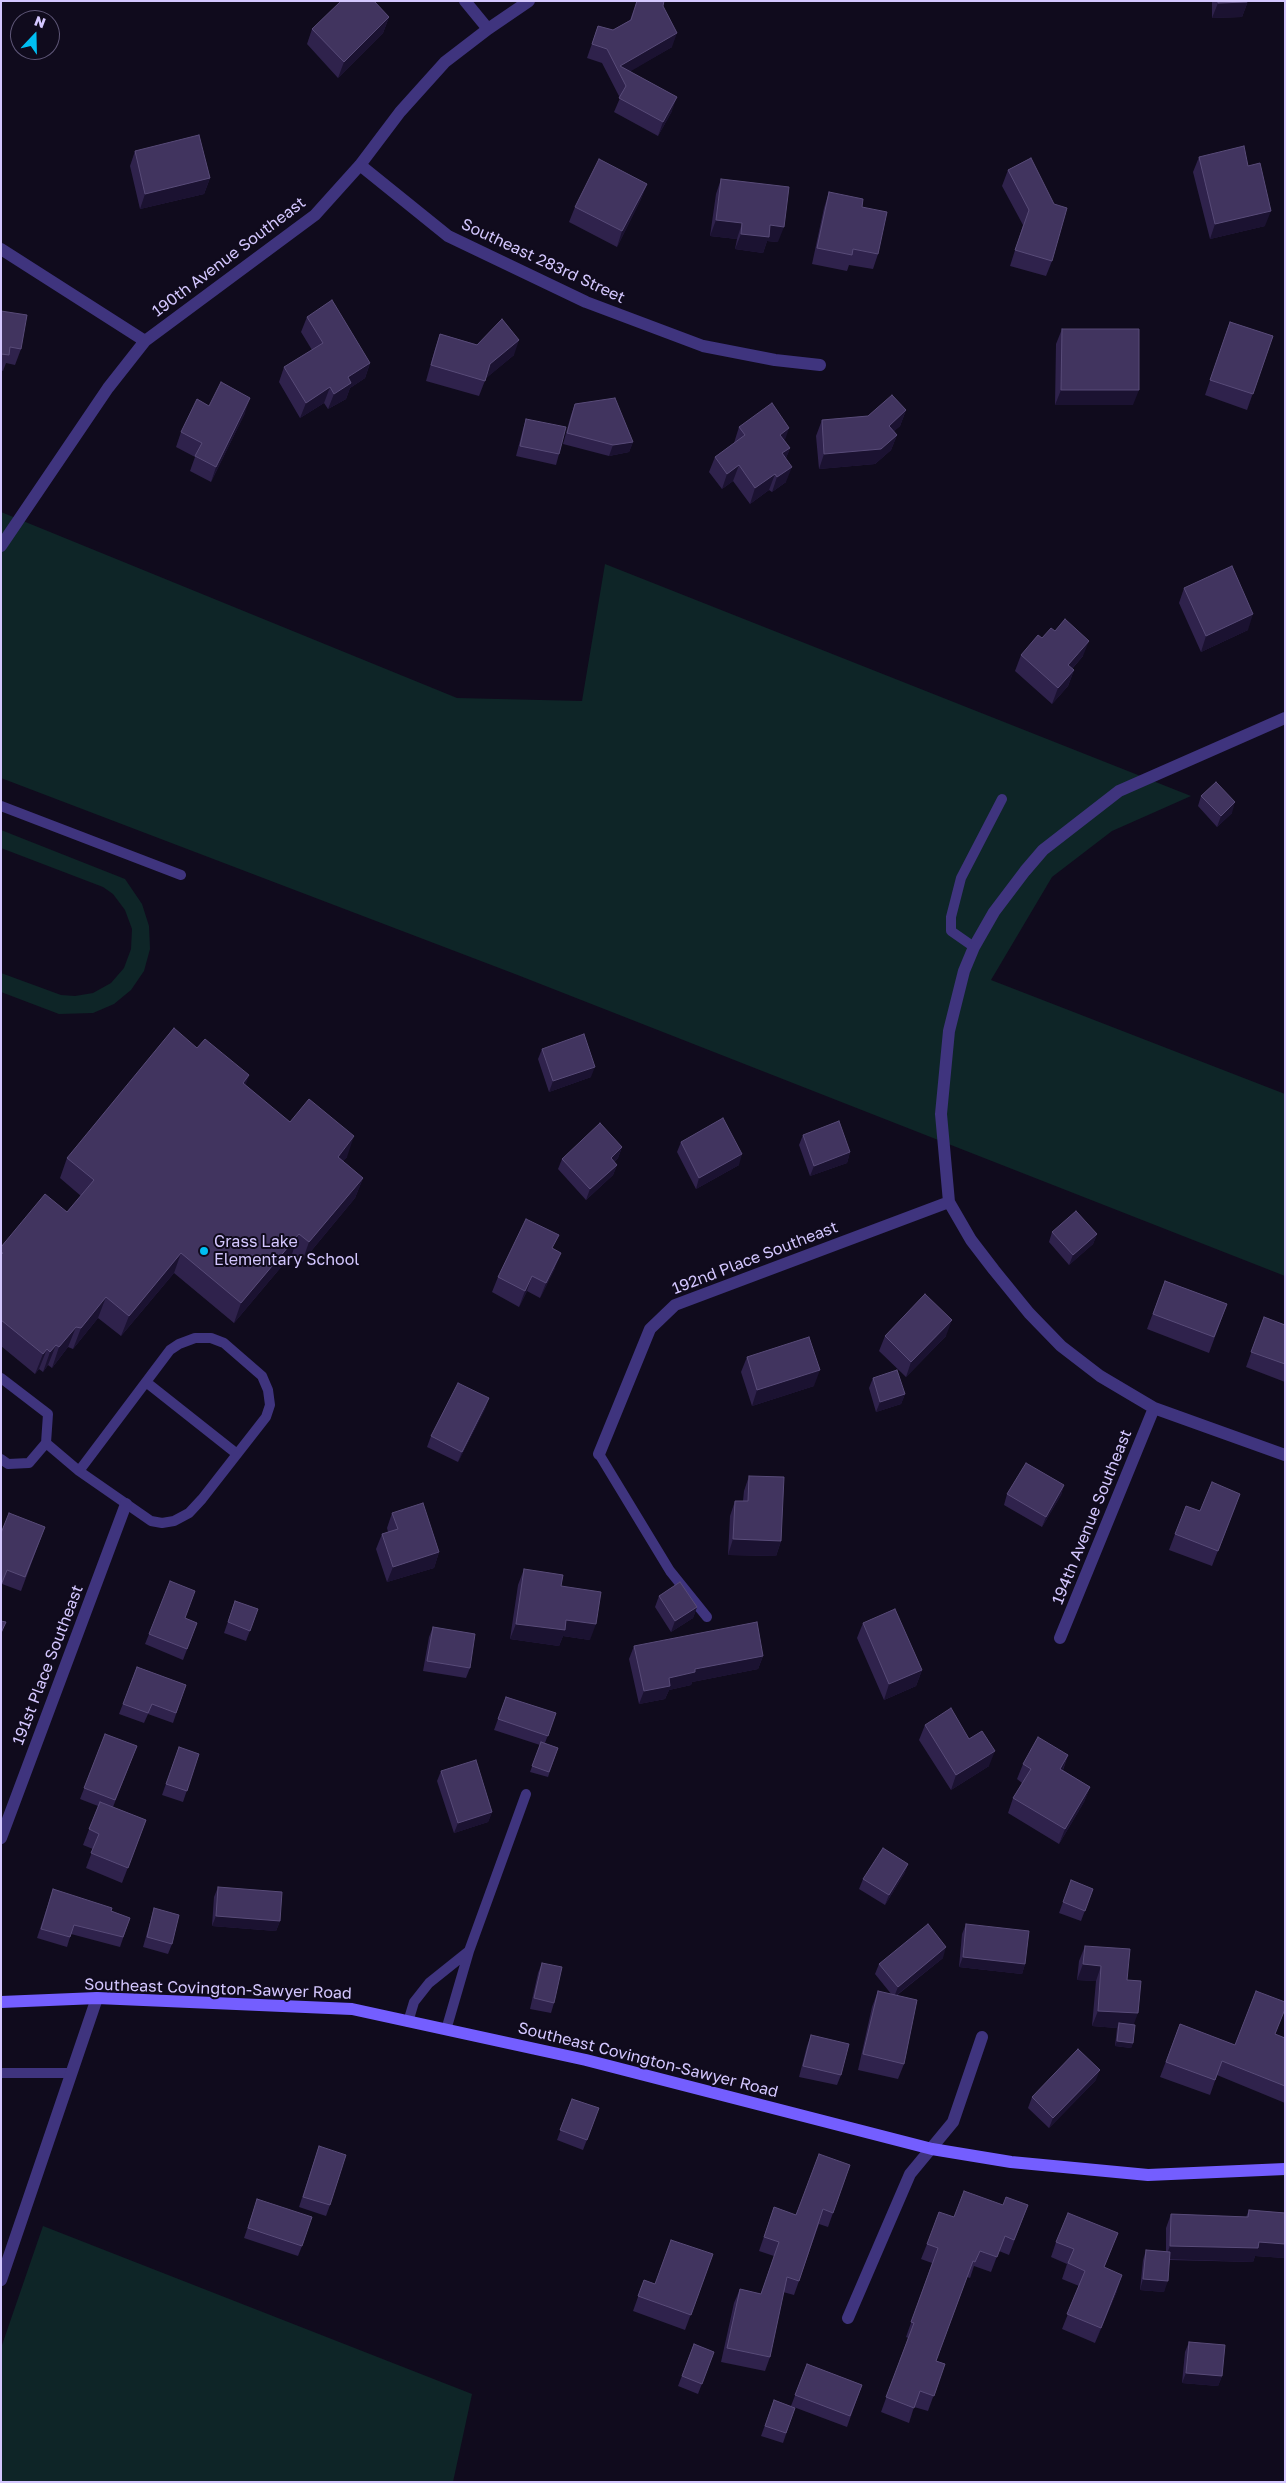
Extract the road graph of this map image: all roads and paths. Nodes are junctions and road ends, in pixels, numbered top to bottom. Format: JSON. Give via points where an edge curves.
{"nodes":[{"id":1,"x":466,"y":1,"type":"edge"},
{"id":2,"x":529,"y":1,"type":"edge"},
{"id":3,"x":488,"y":29,"type":"junction"},
{"id":4,"x":360,"y":166,"type":"junction"},
{"id":5,"x":1,"y":250,"type":"edge"},
{"id":6,"x":145,"y":341,"type":"junction"},
{"id":7,"x":820,"y":365,"type":"dead end"},
{"id":8,"x":1,"y":546,"type":"edge"},
{"id":9,"x":1285,"y":718,"type":"edge"},
{"id":10,"x":1002,"y":798,"type":"dead end"},
{"id":11,"x":1,"y":806,"type":"edge"},
{"id":12,"x":181,"y":875,"type":"dead end"},
{"id":13,"x":974,"y":947,"type":"junction"},
{"id":14,"x":949,"y":1202,"type":"junction"},
{"id":15,"x":1,"y":1378,"type":"edge"},
{"id":16,"x":146,"y":1382,"type":"junction"},
{"id":17,"x":1154,"y":1408,"type":"junction"},
{"id":18,"x":46,"y":1443,"type":"junction"},
{"id":19,"x":237,"y":1454,"type":"junction"},
{"id":20,"x":599,"y":1454,"type":"joint"},
{"id":21,"x":1285,"y":1455,"type":"edge"},
{"id":22,"x":1,"y":1458,"type":"edge"},
{"id":23,"x":79,"y":1471,"type":"junction"},
{"id":24,"x":126,"y":1504,"type":"junction"},
{"id":25,"x":707,"y":1617,"type":"dead end"},
{"id":26,"x":1060,"y":1638,"type":"dead end"},
{"id":27,"x":526,"y":1794,"type":"dead end"},
{"id":28,"x":1,"y":1838,"type":"edge"},
{"id":29,"x":469,"y":1951,"type":"junction"},
{"id":30,"x":97,"y":1998,"type":"junction"},
{"id":31,"x":1,"y":2002,"type":"edge"},
{"id":32,"x":408,"y":2022,"type":"junction"},
{"id":33,"x":446,"y":2030,"type":"junction"},
{"id":34,"x":982,"y":2037,"type":"dead end"},
{"id":35,"x":72,"y":2072,"type":"junction"},
{"id":36,"x":1,"y":2073,"type":"edge"},
{"id":37,"x":932,"y":2149,"type":"junction"},
{"id":38,"x":1285,"y":2169,"type":"edge"},
{"id":39,"x":1,"y":2280,"type":"edge"},
{"id":40,"x":848,"y":2318,"type":"dead end"}],
"edges":[{"from":1,"to":3,"type":"street"},
{"from":2,"to":3,"type":"street","name":"190th Avenue Southeast"},
{"from":3,"to":4,"type":"street","name":"190th Avenue Southeast","via":[[445,62],[400,112]]},
{"from":4,"to":6,"type":"street","name":"190th Avenue Southeast","via":[[315,215]]},
{"from":4,"to":7,"type":"street","name":"Southeast 283rd Street","via":[[448,236],[586,302],[703,346]]},
{"from":5,"to":6,"type":"street"},
{"from":6,"to":8,"type":"street","name":"190th Avenue Southeast","via":[[108,388]]},
{"from":9,"to":13,"type":"street","via":[[1119,791],[1043,850],[994,912]]},
{"from":10,"to":13,"type":"lane","via":[[960,878],[951,917],[951,931]]},
{"from":11,"to":12,"type":"lane"},
{"from":13,"to":14,"type":"street","via":[[964,972],[949,1032],[944,1074],[941,1114]]},
{"from":14,"to":17,"type":"street","via":[[994,1270],[1061,1346],[1100,1376]]},
{"from":14,"to":20,"type":"street","name":"192nd Place Southeast","via":[[675,1305],[650,1329]]},
{"from":15,"to":18,"type":"lane","via":[[48,1414]]},
{"from":16,"to":19,"type":"lane"},
{"from":16,"to":19,"type":"lane","via":[[170,1350],[179,1344],[195,1338],[211,1338],[224,1343],[262,1376],[270,1405],[266,1417]]},
{"from":16,"to":23,"type":"lane"},
{"from":17,"to":21,"type":"street"},
{"from":17,"to":26,"type":"street","name":"194th Avenue Southeast"},
{"from":18,"to":22,"type":"lane","via":[[29,1463],[8,1464]]},
{"from":18,"to":23,"type":"lane"},
{"from":19,"to":24,"type":"lane","via":[[189,1513],[174,1521],[151,1521]]},
{"from":20,"to":25,"type":"lane","via":[[670,1571]]},
{"from":23,"to":24,"type":"lane"},
{"from":24,"to":28,"type":"street","name":"191st Place Southeast"},
{"from":27,"to":29,"type":"lane"},
{"from":29,"to":32,"type":"lane","via":[[428,1983],[414,2002]]},
{"from":29,"to":33,"type":"lane"},
{"from":30,"to":31,"type":"street","name":"Southeast Covington-Sawyer Road"},
{"from":30,"to":32,"type":"street","name":"Southeast Covington-Sawyer Road","via":[[352,2009]]},
{"from":30,"to":35,"type":"street"},
{"from":32,"to":33,"type":"street","name":"Southeast Covington-Sawyer Road"},
{"from":33,"to":37,"type":"street","name":"Southeast Covington-Sawyer Road","via":[[586,2060]]},
{"from":34,"to":37,"type":"street","via":[[953,2122]]},
{"from":35,"to":36,"type":"lane"},
{"from":35,"to":39,"type":"street"},
{"from":37,"to":38,"type":"street","name":"Southeast Covington-Sawyer Road","via":[[1012,2162],[1148,2175]]},
{"from":37,"to":40,"type":"street","via":[[910,2174]]}]}
